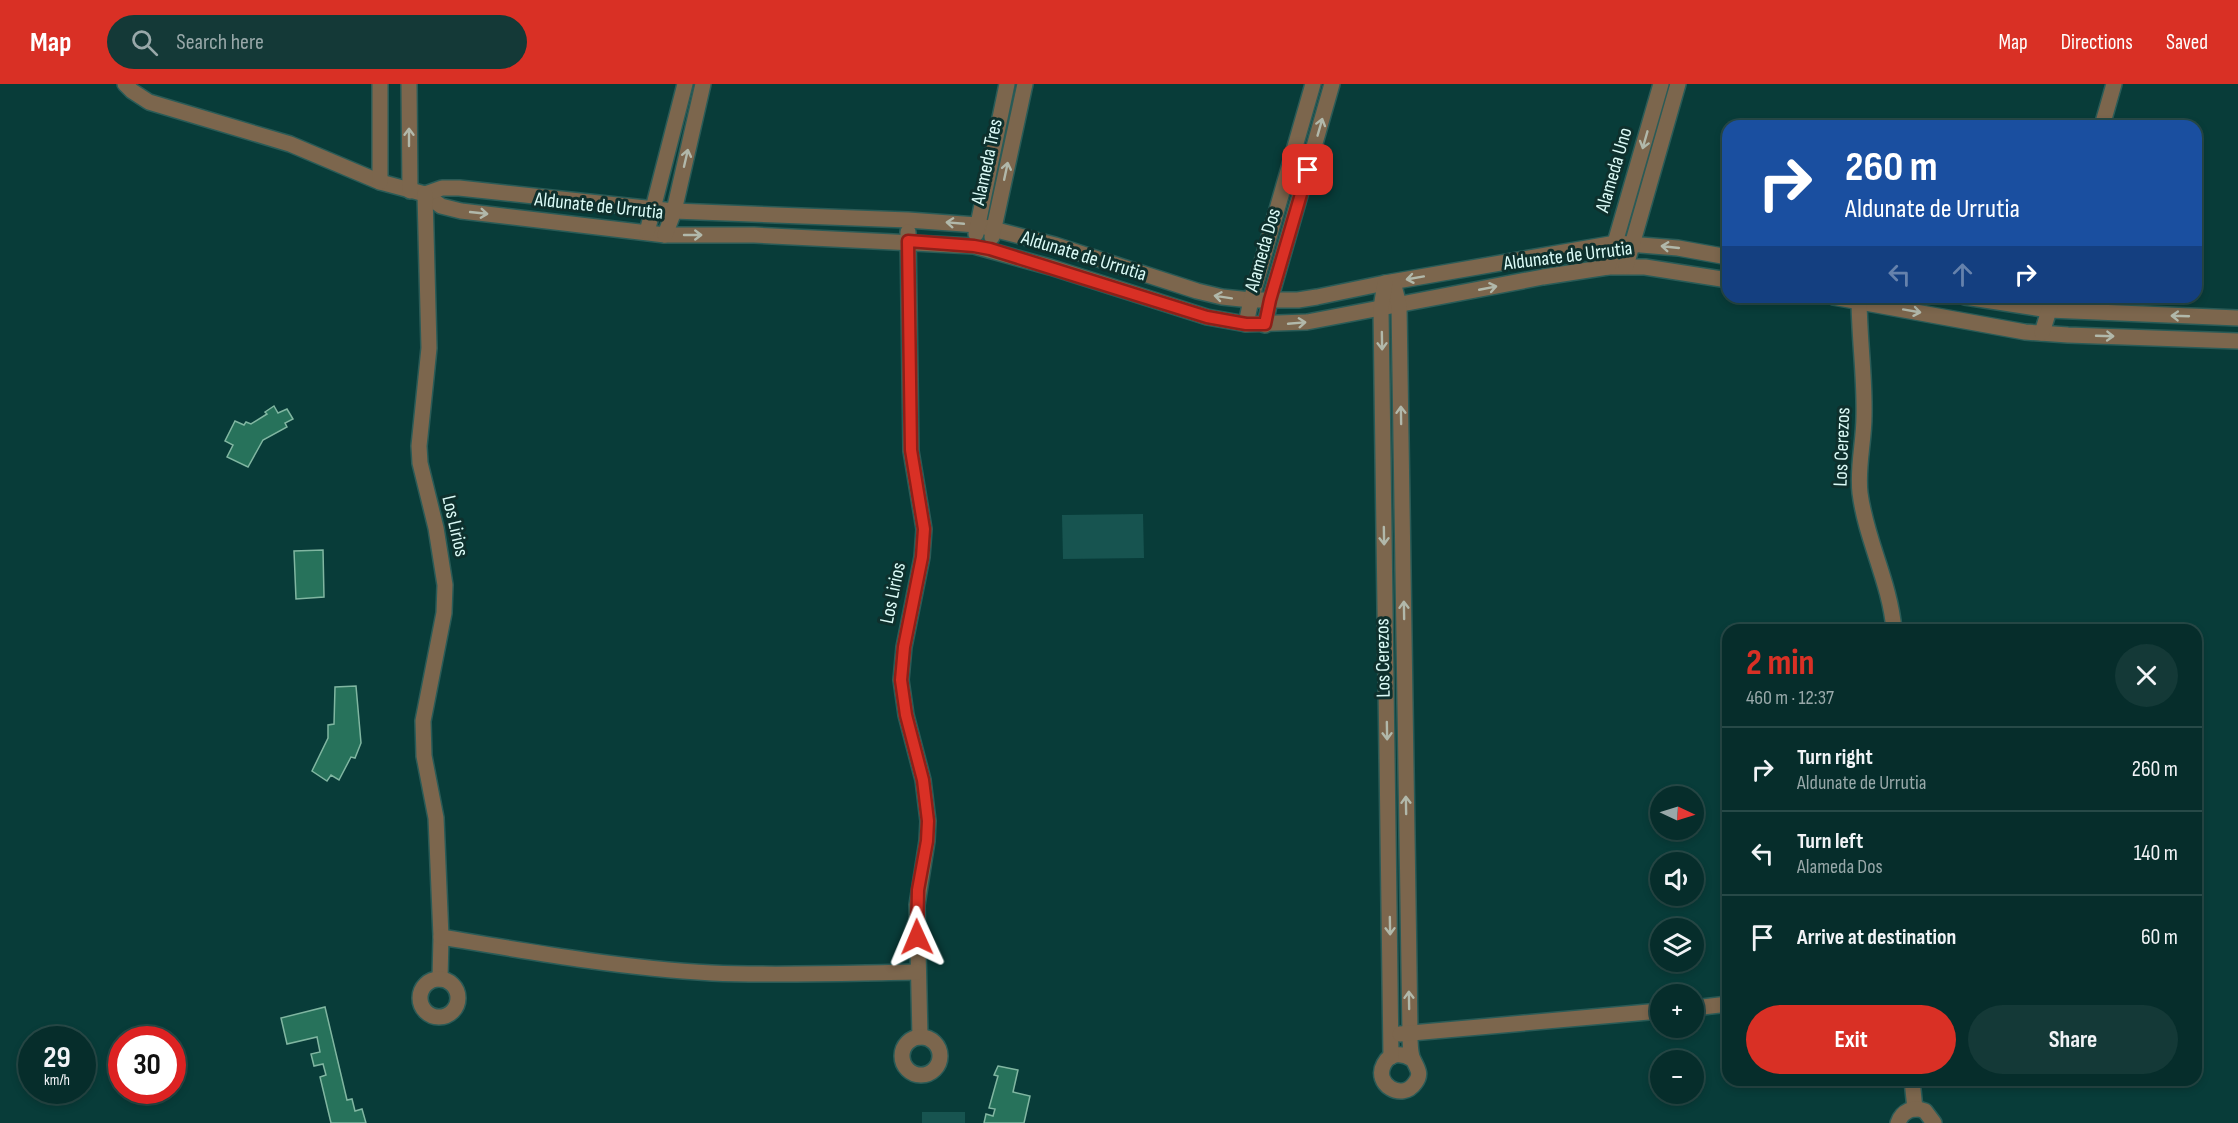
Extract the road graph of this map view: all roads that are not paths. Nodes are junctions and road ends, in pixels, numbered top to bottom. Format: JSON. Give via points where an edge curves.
{"nodes":[{"id":1,"x":125,"y":84,"type":"edge"},
{"id":2,"x":380,"y":84,"type":"edge"},
{"id":3,"x":409,"y":84,"type":"edge"},
{"id":4,"x":685,"y":84,"type":"edge"},
{"id":5,"x":702,"y":84,"type":"edge"},
{"id":6,"x":1007,"y":84,"type":"edge"},
{"id":7,"x":1025,"y":84,"type":"edge"},
{"id":8,"x":1313,"y":84,"type":"edge"},
{"id":9,"x":1332,"y":84,"type":"edge"},
{"id":10,"x":1660,"y":84,"type":"edge"},
{"id":11,"x":1678,"y":84,"type":"edge"},
{"id":12,"x":2114,"y":84,"type":"edge"},
{"id":13,"x":2104,"y":120,"type":"edge"},
{"id":14,"x":380,"y":182,"type":"junction"},
{"id":15,"x":417,"y":193,"type":"junction"},
{"id":16,"x":653,"y":209,"type":"junction"},
{"id":17,"x":674,"y":211,"type":"junction"},
{"id":18,"x":908,"y":220,"type":"junction"},
{"id":19,"x":977,"y":225,"type":"junction"},
{"id":20,"x":994,"y":228,"type":"junction"},
{"id":21,"x":648,"y":232,"type":"junction"},
{"id":22,"x":665,"y":235,"type":"junction"},
{"id":23,"x":908,"y":241,"type":"junction"},
{"id":24,"x":1616,"y":243,"type":"junction"},
{"id":25,"x":1632,"y":243,"type":"junction"},
{"id":26,"x":974,"y":246,"type":"junction"},
{"id":27,"x":990,"y":249,"type":"junction"},
{"id":28,"x":1722,"y":256,"type":"edge"},
{"id":29,"x":1608,"y":267,"type":"junction"},
{"id":30,"x":1626,"y":267,"type":"junction"},
{"id":31,"x":1722,"y":279,"type":"edge"},
{"id":32,"x":1389,"y":282,"type":"junction"},
{"id":33,"x":1251,"y":300,"type":"junction"},
{"id":34,"x":1270,"y":300,"type":"junction"},
{"id":35,"x":1859,"y":303,"type":"edge"},
{"id":36,"x":1881,"y":303,"type":"edge"},
{"id":37,"x":2051,"y":304,"type":"edge"},
{"id":38,"x":1399,"y":305,"type":"junction"},
{"id":39,"x":1381,"y":308,"type":"junction"},
{"id":40,"x":2238,"y":318,"type":"edge"},
{"id":41,"x":1246,"y":324,"type":"junction"},
{"id":42,"x":1265,"y":324,"type":"junction"},
{"id":43,"x":2042,"y":333,"type":"junction"},
{"id":44,"x":2238,"y":341,"type":"edge"},
{"id":45,"x":1893,"y":624,"type":"edge"},
{"id":46,"x":441,"y":938,"type":"junction"},
{"id":47,"x":917,"y":972,"type":"junction"},
{"id":48,"x":440,"y":979,"type":"dead end"},
{"id":49,"x":1722,"y":1005,"type":"edge"},
{"id":50,"x":1704,"y":1007,"type":"edge"},
{"id":51,"x":1650,"y":1012,"type":"edge"},
{"id":52,"x":1391,"y":1034,"type":"junction"},
{"id":53,"x":1410,"y":1034,"type":"junction"},
{"id":54,"x":920,"y":1037,"type":"dead end"},
{"id":55,"x":1391,"y":1057,"type":"junction"},
{"id":56,"x":1413,"y":1059,"type":"junction"},
{"id":57,"x":1913,"y":1086,"type":"edge"},
{"id":58,"x":1915,"y":1108,"type":"junction"},
{"id":59,"x":1898,"y":1123,"type":"edge"},
{"id":60,"x":1934,"y":1123,"type":"edge"}],
"edges":[{"from":1,"to":14,"type":"street","name":"Aldunate de Urrutia","via":[[149,102],[282,141]]},
{"from":2,"to":14,"type":"street"},
{"from":15,"to":3,"type":"street","name":"Los Lirios","one_way":true},
{"from":4,"to":16,"type":"street"},
{"from":17,"to":5,"type":"street","one_way":true},
{"from":6,"to":19,"type":"street","name":"Alameda Tres"},
{"from":20,"to":7,"type":"street","name":"Alameda Tres","one_way":true},
{"from":8,"to":33,"type":"street","name":"Alameda Dos"},
{"from":34,"to":9,"type":"street","name":"Alameda Dos","one_way":true},
{"from":10,"to":24,"type":"street","name":"Alameda Uno","one_way":true},
{"from":11,"to":25,"type":"street","name":"Alameda Uno"},
{"from":12,"to":13,"type":"street"},
{"from":14,"to":15,"type":"street","name":"Aldunate de Urrutia"},
{"from":15,"to":16,"type":"street","name":"Aldunate de Urrutia","via":[[459,188]]},
{"from":15,"to":21,"type":"street","name":"Aldunate de Urrutia","one_way":true,"via":[[461,212]]},
{"from":15,"to":46,"type":"street","name":"Los Lirios","via":[[429,348],[419,446],[444,569],[445,599],[423,721],[436,818]]},
{"from":16,"to":17,"type":"street","name":"Aldunate de Urrutia"},
{"from":16,"to":21,"type":"street"},
{"from":17,"to":18,"type":"street","name":"Aldunate de Urrutia"},
{"from":17,"to":22,"type":"street"},
{"from":19,"to":18,"type":"street","name":"Aldunate de Urrutia","one_way":true},
{"from":18,"to":23,"type":"street","name":"Los Lirios"},
{"from":19,"to":20,"type":"street","name":"Aldunate de Urrutia"},
{"from":19,"to":26,"type":"street","name":"Alameda Tres"},
{"from":20,"to":27,"type":"street","name":"Alameda Tres"},
{"from":33,"to":20,"type":"street","name":"Aldunate de Urrutia","one_way":true,"via":[[1197,291]]},
{"from":21,"to":22,"type":"street","name":"Aldunate de Urrutia"},
{"from":22,"to":23,"type":"street","name":"Aldunate de Urrutia","one_way":true},
{"from":23,"to":26,"type":"street","name":"Aldunate de Urrutia"},
{"from":23,"to":47,"type":"street","name":"Los Lirios","via":[[911,450],[924,529],[901,680],[928,821],[917,897]]},
{"from":24,"to":25,"type":"street","name":"Aldunate de Urrutia"},
{"from":24,"to":29,"type":"street","name":"Alameda Uno"},
{"from":24,"to":32,"type":"street","name":"Aldunate de Urrutia","one_way":true},
{"from":28,"to":25,"type":"street","name":"Aldunate de Urrutia","one_way":true},
{"from":25,"to":30,"type":"street","name":"Alameda Uno"},
{"from":26,"to":27,"type":"street","name":"Aldunate de Urrutia"},
{"from":27,"to":41,"type":"street","name":"Aldunate de Urrutia","via":[[1207,317]]},
{"from":29,"to":30,"type":"street","name":"Aldunate de Urrutia"},
{"from":38,"to":29,"type":"street","name":"Aldunate de Urrutia","one_way":true},
{"from":30,"to":31,"type":"street","name":"Aldunate de Urrutia"},
{"from":32,"to":34,"type":"street","name":"Aldunate de Urrutia","via":[[1317,297]]},
{"from":32,"to":38,"type":"street","name":"Los Cerezos"},
{"from":32,"to":39,"type":"street","name":"Los Cerezos"},
{"from":33,"to":34,"type":"street","name":"Aldunate de Urrutia"},
{"from":33,"to":41,"type":"street","name":"Alameda Dos"},
{"from":34,"to":42,"type":"street","name":"Alameda Dos"},
{"from":35,"to":45,"type":"street","name":"Los Cerezos","via":[[1864,392],[1860,495]]},
{"from":36,"to":43,"type":"street","one_way":true},
{"from":40,"to":37,"type":"street","one_way":true},
{"from":37,"to":43,"type":"street"},
{"from":38,"to":39,"type":"street","name":"Aldunate de Urrutia"},
{"from":53,"to":38,"type":"street","name":"Los Cerezos","one_way":true},
{"from":42,"to":39,"type":"street","name":"Aldunate de Urrutia","one_way":true,"via":[[1307,322]]},
{"from":39,"to":52,"type":"street","name":"Los Cerezos","one_way":true},
{"from":41,"to":42,"type":"street","name":"Aldunate de Urrutia"},
{"from":43,"to":44,"type":"street","one_way":true},
{"from":46,"to":47,"type":"street","via":[[675,970],[753,974]]},
{"from":46,"to":48,"type":"street","name":"Los Lirios"},
{"from":47,"to":54,"type":"street","name":"Los Lirios"},
{"from":49,"to":50,"type":"street"},
{"from":51,"to":53,"type":"street"},
{"from":52,"to":53,"type":"street"},
{"from":52,"to":55,"type":"street","name":"Los Cerezos"},
{"from":53,"to":56,"type":"street","name":"Los Cerezos"},
{"from":55,"to":56,"type":"street","via":[[1402,1054]]},
{"from":55,"to":56,"type":"street","name":"Los Cerezos","via":[[1383,1065],[1382,1077],[1388,1087],[1398,1091],[1410,1089],[1417,1080],[1418,1069]]},
{"from":57,"to":58,"type":"street"},
{"from":58,"to":59,"type":"street","via":[[1905,1112]]},
{"from":58,"to":60,"type":"street","via":[[1925,1111]]}]}
